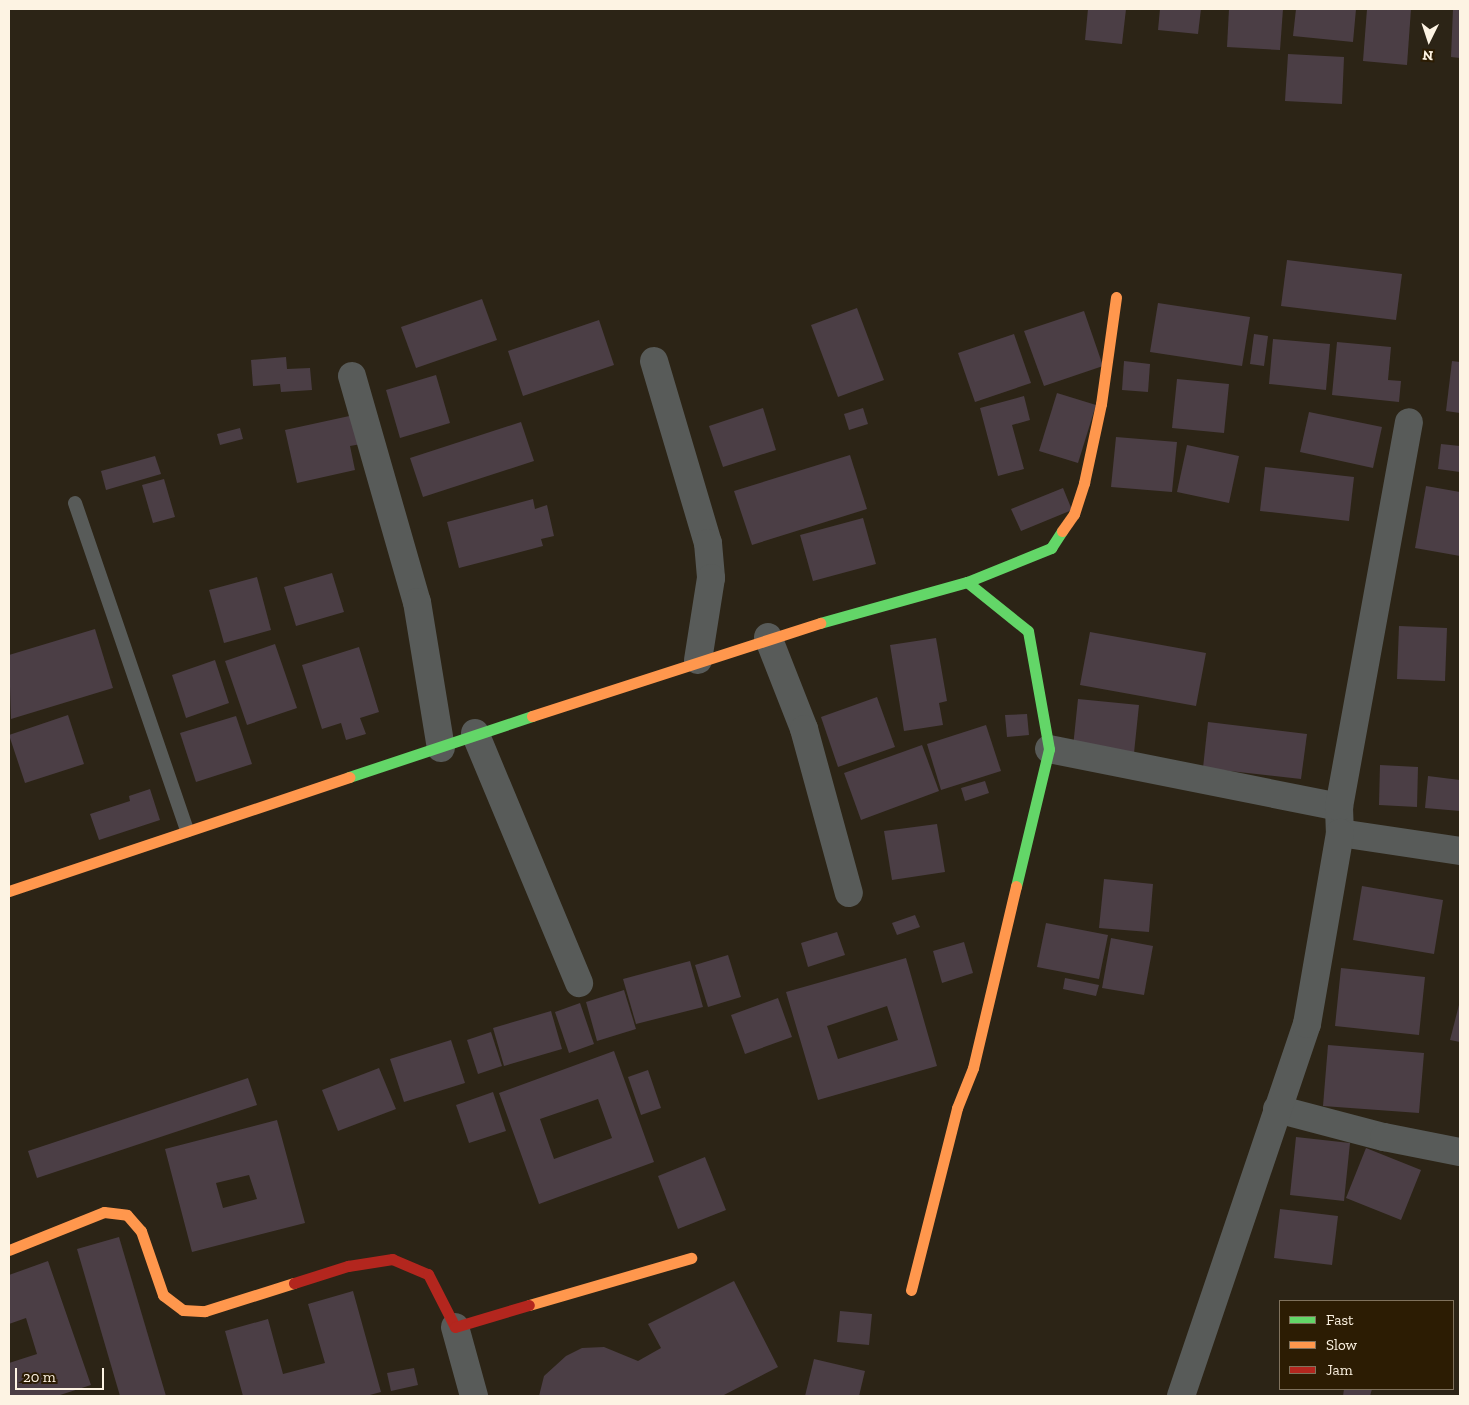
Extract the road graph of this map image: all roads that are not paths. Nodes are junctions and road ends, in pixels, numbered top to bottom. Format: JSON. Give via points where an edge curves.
{"nodes":[{"id":1,"x":1116,"y":297,"type":"dead end"},
{"id":2,"x":654,"y":361,"type":"dead end"},
{"id":3,"x":352,"y":376,"type":"dead end"},
{"id":4,"x":1409,"y":422,"type":"dead end"},
{"id":5,"x":75,"y":503,"type":"dead end"},
{"id":6,"x":967,"y":582,"type":"junction"},
{"id":7,"x":768,"y":637,"type":"junction"},
{"id":8,"x":698,"y":660,"type":"junction"},
{"id":9,"x":476,"y":733,"type":"junction"},
{"id":10,"x":441,"y":748,"type":"junction"},
{"id":11,"x":1049,"y":750,"type":"junction"},
{"id":12,"x":1340,"y":820,"type":"junction"},
{"id":13,"x":187,"y":830,"type":"junction"},
{"id":14,"x":1460,"y":851,"type":"edge"},
{"id":15,"x":9,"y":891,"type":"edge"},
{"id":16,"x":849,"y":893,"type":"dead end"},
{"id":17,"x":579,"y":983,"type":"dead end"},
{"id":18,"x":1277,"y":1109,"type":"junction"},
{"id":19,"x":1460,"y":1152,"type":"edge"},
{"id":20,"x":9,"y":1250,"type":"edge"},
{"id":21,"x":691,"y":1258,"type":"dead end"},
{"id":22,"x":911,"y":1290,"type":"dead end"},
{"id":23,"x":455,"y":1327,"type":"junction"},
{"id":24,"x":474,"y":1396,"type":"edge"},
{"id":25,"x":1181,"y":1396,"type":"edge"}],
"edges":[{"from":1,"to":6,"type":"street","via":[[1101,404],[1074,514],[1051,548]]},
{"from":2,"to":8,"type":"street","via":[[708,543],[711,578]]},
{"from":3,"to":10,"type":"street","via":[[417,602]]},
{"from":4,"to":12,"type":"street"},
{"from":5,"to":13,"type":"lane"},
{"from":6,"to":7,"type":"street"},
{"from":6,"to":11,"type":"street","via":[[1028,631]]},
{"from":7,"to":8,"type":"street"},
{"from":7,"to":16,"type":"street","via":[[804,729]]},
{"from":8,"to":9,"type":"street"},
{"from":9,"to":10,"type":"street"},
{"from":9,"to":17,"type":"street"},
{"from":10,"to":13,"type":"street"},
{"from":11,"to":12,"type":"street"},
{"from":11,"to":22,"type":"street","via":[[973,1068],[957,1108]]},
{"from":12,"to":14,"type":"street"},
{"from":12,"to":18,"type":"street","via":[[1307,1024],[1292,1076]]},
{"from":13,"to":15,"type":"street"},
{"from":18,"to":19,"type":"street"},
{"from":18,"to":25,"type":"street"},
{"from":20,"to":23,"type":"street","via":[[104,1212],[127,1215],[141,1230],[163,1295],[183,1310],[205,1311],[348,1266],[392,1259],[428,1274]]},
{"from":21,"to":23,"type":"street"},
{"from":23,"to":24,"type":"street"}]}
